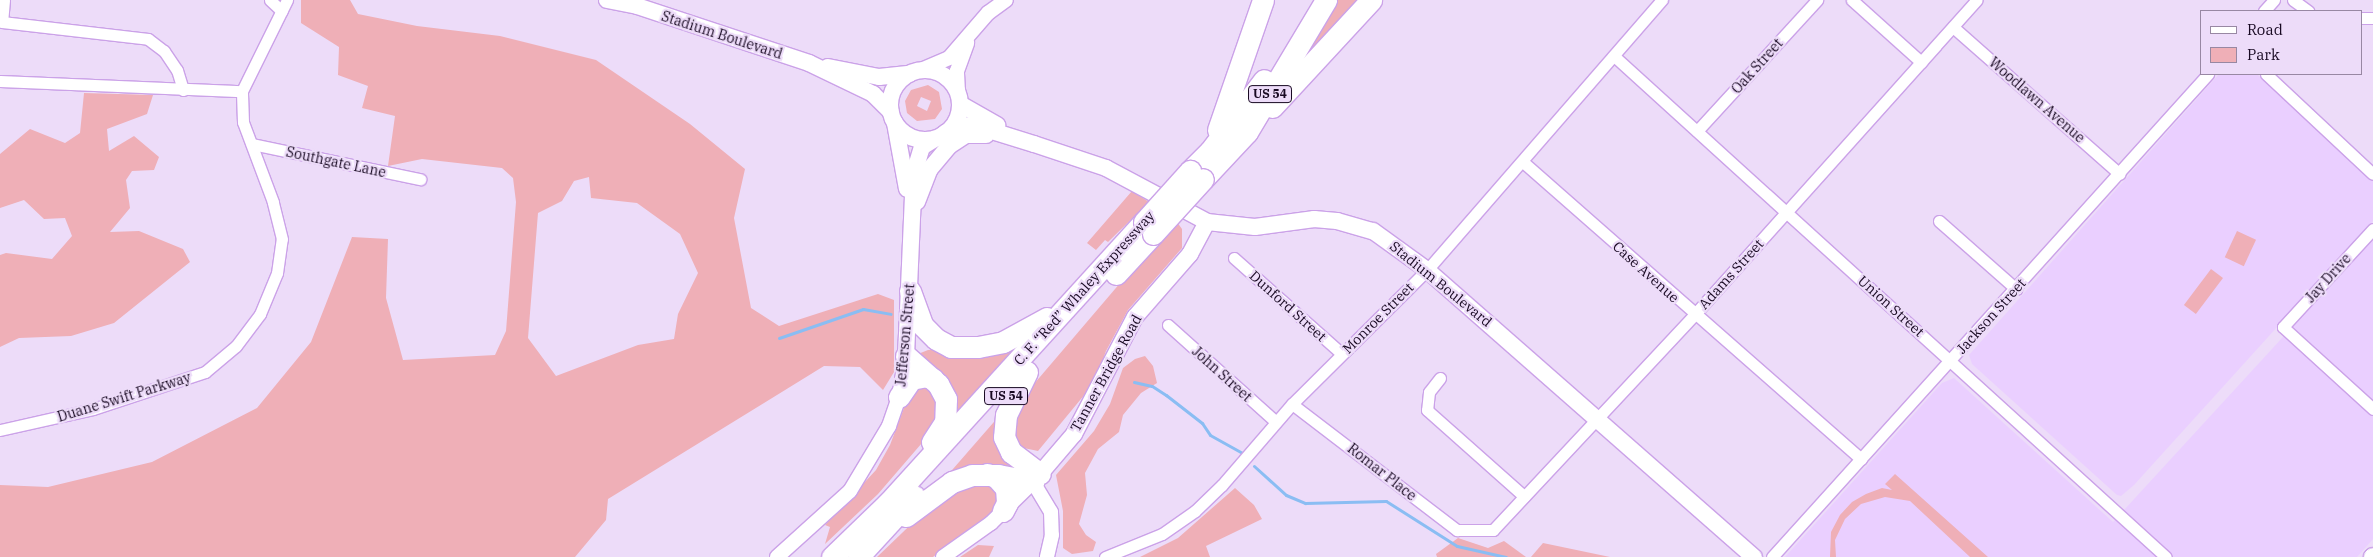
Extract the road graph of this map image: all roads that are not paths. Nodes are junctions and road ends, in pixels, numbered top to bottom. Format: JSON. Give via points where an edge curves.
{"nodes":[{"id":1,"x":4,"y":0,"type":"edge"},
{"id":2,"x":270,"y":0,"type":"edge"},
{"id":3,"x":287,"y":0,"type":"edge"},
{"id":4,"x":607,"y":0,"type":"edge"},
{"id":5,"x":1006,"y":0,"type":"edge"},
{"id":6,"x":1263,"y":0,"type":"edge"},
{"id":7,"x":1310,"y":0,"type":"edge"},
{"id":8,"x":1326,"y":0,"type":"edge"},
{"id":9,"x":1371,"y":0,"type":"edge"},
{"id":10,"x":1662,"y":0,"type":"edge"},
{"id":11,"x":1817,"y":0,"type":"edge"},
{"id":12,"x":1852,"y":0,"type":"edge"},
{"id":13,"x":1977,"y":0,"type":"edge"},
{"id":14,"x":2274,"y":0,"type":"edge"},
{"id":15,"x":2293,"y":0,"type":"edge"},
{"id":16,"x":2265,"y":10,"type":"edge"},
{"id":17,"x":2307,"y":10,"type":"edge"},
{"id":18,"x":282,"y":11,"type":"junction"},
{"id":19,"x":1953,"y":27,"type":"junction"},
{"id":20,"x":971,"y":33,"type":"junction"},
{"id":21,"x":1614,"y":56,"type":"junction"},
{"id":22,"x":1921,"y":62,"type":"junction"},
{"id":23,"x":808,"y":64,"type":"junction"},
{"id":24,"x":915,"y":72,"type":"junction"},
{"id":25,"x":2207,"y":75,"type":"edge"},
{"id":26,"x":2267,"y":75,"type":"edge"},
{"id":27,"x":0,"y":81,"type":"edge"},
{"id":28,"x":183,"y":90,"type":"junction"},
{"id":29,"x":242,"y":91,"type":"junction"},
{"id":30,"x":959,"y":98,"type":"junction"},
{"id":31,"x":893,"y":117,"type":"junction"},
{"id":32,"x":1247,"y":132,"type":"junction"},
{"id":33,"x":1697,"y":132,"type":"junction"},
{"id":34,"x":940,"y":136,"type":"junction"},
{"id":35,"x":1015,"y":138,"type":"junction"},
{"id":36,"x":252,"y":144,"type":"junction"},
{"id":37,"x":1034,"y":144,"type":"junction"},
{"id":38,"x":1210,"y":152,"type":"junction"},
{"id":39,"x":1523,"y":162,"type":"junction"},
{"id":40,"x":2120,"y":174,"type":"junction"},
{"id":41,"x":2373,"y":174,"type":"edge"},
{"id":42,"x":1197,"y":175,"type":"junction"},
{"id":43,"x":420,"y":180,"type":"dead end"},
{"id":44,"x":1786,"y":212,"type":"junction"},
{"id":45,"x":911,"y":218,"type":"junction"},
{"id":46,"x":1939,"y":221,"type":"dead end"},
{"id":47,"x":1207,"y":222,"type":"junction"},
{"id":48,"x":1148,"y":228,"type":"junction"},
{"id":49,"x":2373,"y":228,"type":"edge"},
{"id":50,"x":1234,"y":258,"type":"dead end"},
{"id":51,"x":1427,"y":270,"type":"junction"},
{"id":52,"x":1085,"y":288,"type":"junction"},
{"id":53,"x":2016,"y":289,"type":"junction"},
{"id":54,"x":910,"y":291,"type":"junction"},
{"id":55,"x":1694,"y":315,"type":"junction"},
{"id":56,"x":1168,"y":325,"type":"dead end"},
{"id":57,"x":951,"y":347,"type":"junction"},
{"id":58,"x":906,"y":354,"type":"junction"},
{"id":59,"x":1342,"y":354,"type":"junction"},
{"id":60,"x":1951,"y":360,"type":"junction"},
{"id":61,"x":1027,"y":372,"type":"junction"},
{"id":62,"x":1440,"y":378,"type":"dead end"},
{"id":63,"x":933,"y":379,"type":"junction"},
{"id":64,"x":900,"y":397,"type":"junction"},
{"id":65,"x":1292,"y":404,"type":"junction"},
{"id":66,"x":2373,"y":409,"type":"edge"},
{"id":67,"x":1597,"y":417,"type":"junction"},
{"id":68,"x":1276,"y":422,"type":"junction"},
{"id":69,"x":0,"y":430,"type":"edge"},
{"id":70,"x":1861,"y":459,"type":"junction"},
{"id":71,"x":986,"y":474,"type":"junction"},
{"id":72,"x":1037,"y":478,"type":"junction"},
{"id":73,"x":1524,"y":496,"type":"junction"},
{"id":74,"x":888,"y":503,"type":"junction"},
{"id":75,"x":1003,"y":511,"type":"junction"},
{"id":76,"x":1475,"y":528,"type":"joint"},
{"id":77,"x":860,"y":555,"type":"edge"},
{"id":78,"x":777,"y":557,"type":"edge"},
{"id":79,"x":832,"y":557,"type":"edge"},
{"id":80,"x":943,"y":557,"type":"edge"},
{"id":81,"x":1047,"y":557,"type":"edge"},
{"id":82,"x":1106,"y":557,"type":"edge"},
{"id":83,"x":1754,"y":557,"type":"edge"},
{"id":84,"x":1772,"y":557,"type":"edge"},
{"id":85,"x":2166,"y":557,"type":"edge"}],
"edges":[{"from":1,"to":28,"type":"street","via":[[2,22],[148,39],[164,51],[177,70]]},
{"from":2,"to":18,"type":"street"},
{"from":3,"to":18,"type":"street","name":"Duane Swift Parkway"},
{"from":4,"to":23,"type":"main road","name":"Stadium Boulevard","via":[[637,6]]},
{"from":5,"to":20,"type":"street","via":[[988,13]]},
{"from":6,"to":38,"type":"highway"},
{"from":7,"to":38,"type":"highway","name":"C. F. “Red” Whaley Expressway","number":"US 54","via":[[1264,82]]},
{"from":8,"to":32,"type":"highway","name":"C. F. “Red” Whaley Expressway","number":"US 54"},
{"from":9,"to":32,"type":"highway"},
{"from":10,"to":21,"type":"street","name":"Monroe Street"},
{"from":11,"to":33,"type":"street","name":"Oak Street"},
{"from":12,"to":22,"type":"street"},
{"from":13,"to":19,"type":"street","name":"Adams Street"},
{"from":14,"to":16,"type":"street"},
{"from":15,"to":17,"type":"street"},
{"from":18,"to":29,"type":"street","name":"Duane Swift Parkway"},
{"from":19,"to":22,"type":"street","name":"Adams Street"},
{"from":19,"to":40,"type":"street","name":"Woodlawn Avenue"},
{"from":20,"to":24,"type":"street","via":[[949,58]]},
{"from":20,"to":30,"type":"street","via":[[957,71]]},
{"from":21,"to":33,"type":"street","name":"Union Street"},
{"from":21,"to":39,"type":"street","name":"Monroe Street"},
{"from":22,"to":44,"type":"street","name":"Adams Street"},
{"from":23,"to":24,"type":"main road","via":[[879,77]]},
{"from":23,"to":31,"type":"main road","via":[[873,94]]},
{"from":24,"to":30,"type":"main road","via":[[943,75]]},
{"from":24,"to":31,"type":"main road","via":[[894,90]]},
{"from":25,"to":40,"type":"street","name":"Jackson Street"},
{"from":26,"to":41,"type":"street"},
{"from":27,"to":28,"type":"street"},
{"from":28,"to":29,"type":"street"},
{"from":29,"to":36,"type":"street","name":"Duane Swift Parkway","via":[[243,122]]},
{"from":30,"to":34,"type":"main road","via":[[956,120]]},
{"from":30,"to":37,"type":"main road"},
{"from":31,"to":34,"type":"main road","via":[[912,137]]},
{"from":31,"to":45,"type":"main road"},
{"from":32,"to":42,"type":"highway","name":"C. F. “Red” Whaley Expressway","number":"US 54"},
{"from":33,"to":44,"type":"street","name":"Union Street"},
{"from":34,"to":35,"type":"main road","via":[[969,125]]},
{"from":34,"to":45,"type":"main road","via":[[922,147],[916,160]]},
{"from":35,"to":37,"type":"main road"},
{"from":35,"to":45,"type":"main road","via":[[978,134],[957,140],[929,170]]},
{"from":36,"to":43,"type":"street","name":"Southgate Lane"},
{"from":36,"to":69,"type":"street","name":"Duane Swift Parkway","via":[[273,202],[282,240],[282,255],[260,314],[236,346],[205,372],[164,387],[93,409]]},
{"from":37,"to":47,"type":"main road","name":"Stadium Boulevard","via":[[1106,168]]},
{"from":38,"to":42,"type":"highway","name":"C. F. “Red” Whaley Expressway","number":"US 54"},
{"from":39,"to":51,"type":"street","name":"Monroe Street"},
{"from":39,"to":55,"type":"street","name":"Case Avenue"},
{"from":40,"to":53,"type":"street","name":"Jackson Street"},
{"from":42,"to":48,"type":"highway","name":"C. F. “Red” Whaley Expressway","number":"US 54","bridge":true},
{"from":44,"to":55,"type":"street","name":"Adams Street"},
{"from":44,"to":60,"type":"street","name":"Union Street"},
{"from":45,"to":54,"type":"main road","name":"Jefferson Street"},
{"from":46,"to":53,"type":"street"},
{"from":47,"to":51,"type":"main road","name":"Stadium Boulevard","via":[[1256,227],[1314,219],[1344,222],[1373,231]]},
{"from":47,"to":72,"type":"main road","name":"Tanner Bridge Road","via":[[1190,254],[1135,317],[1074,434]]},
{"from":48,"to":52,"type":"highway","name":"C. F. “Red” Whaley Expressway","number":"US 54"},
{"from":48,"to":61,"type":"highway","name":"C. F. “Red” Whaley Expressway","number":"US 54"},
{"from":49,"to":66,"type":"street","name":"Jay Drive","via":[[2283,327]]},
{"from":50,"to":59,"type":"street","name":"Dunford Street"},
{"from":51,"to":59,"type":"street","name":"Monroe Street"},
{"from":51,"to":67,"type":"main road","name":"Stadium Boulevard"},
{"from":52,"to":57,"type":"highway","via":[[1042,322],[1016,337],[978,347]]},
{"from":52,"to":74,"type":"highway","name":"C. F. “Red” Whaley Expressway","number":"US 54"},
{"from":53,"to":60,"type":"street","name":"Jackson Street"},
{"from":54,"to":57,"type":"highway","via":[[923,326],[936,339]]},
{"from":54,"to":58,"type":"main road","name":"Jefferson Street"},
{"from":55,"to":67,"type":"street","name":"Adams Street"},
{"from":55,"to":70,"type":"street","name":"Case Avenue"},
{"from":56,"to":68,"type":"street","name":"John Street"},
{"from":57,"to":58,"type":"highway","via":[[923,347]]},
{"from":58,"to":63,"type":"highway"},
{"from":58,"to":64,"type":"street","name":"Jefferson Street"},
{"from":59,"to":65,"type":"street","name":"Monroe Street"},
{"from":60,"to":70,"type":"street","name":"Jackson Street"},
{"from":60,"to":85,"type":"street","name":"Union Street"},
{"from":61,"to":72,"type":"highway","via":[[1006,415],[1004,437],[1011,452]]},
{"from":61,"to":77,"type":"highway","name":"C. F. “Red” Whaley Expressway","number":"US 54"},
{"from":62,"to":73,"type":"street","via":[[1430,392],[1427,410]]},
{"from":63,"to":64,"type":"highway","via":[[926,376],[911,379]]},
{"from":63,"to":74,"type":"highway","via":[[946,398],[945,422]]},
{"from":64,"to":78,"type":"street","name":"Jefferson Street","via":[[890,426],[850,491]]},
{"from":65,"to":68,"type":"street","name":"Monroe Street"},
{"from":65,"to":76,"type":"street","name":"Romar Place","via":[[1457,530]]},
{"from":67,"to":73,"type":"street","name":"Adams Street"},
{"from":67,"to":83,"type":"main road","name":"Stadium Boulevard"},
{"from":68,"to":82,"type":"street","name":"Monroe Street","via":[[1195,511],[1162,534]]},
{"from":70,"to":84,"type":"street","name":"Jackson Street"},
{"from":71,"to":72,"type":"highway"},
{"from":71,"to":75,"type":"highway","via":[[996,477],[1006,488],[1007,503]]},
{"from":71,"to":77,"type":"highway","via":[[952,482]]},
{"from":72,"to":75,"type":"street"},
{"from":72,"to":81,"type":"street","via":[[1051,512],[1052,535]]},
{"from":73,"to":76,"type":"street","name":"Adams Street","via":[[1493,530]]},
{"from":74,"to":79,"type":"highway","name":"C. F. “Red” Whaley Expressway","number":"US 54"},
{"from":75,"to":80,"type":"street"}]}
